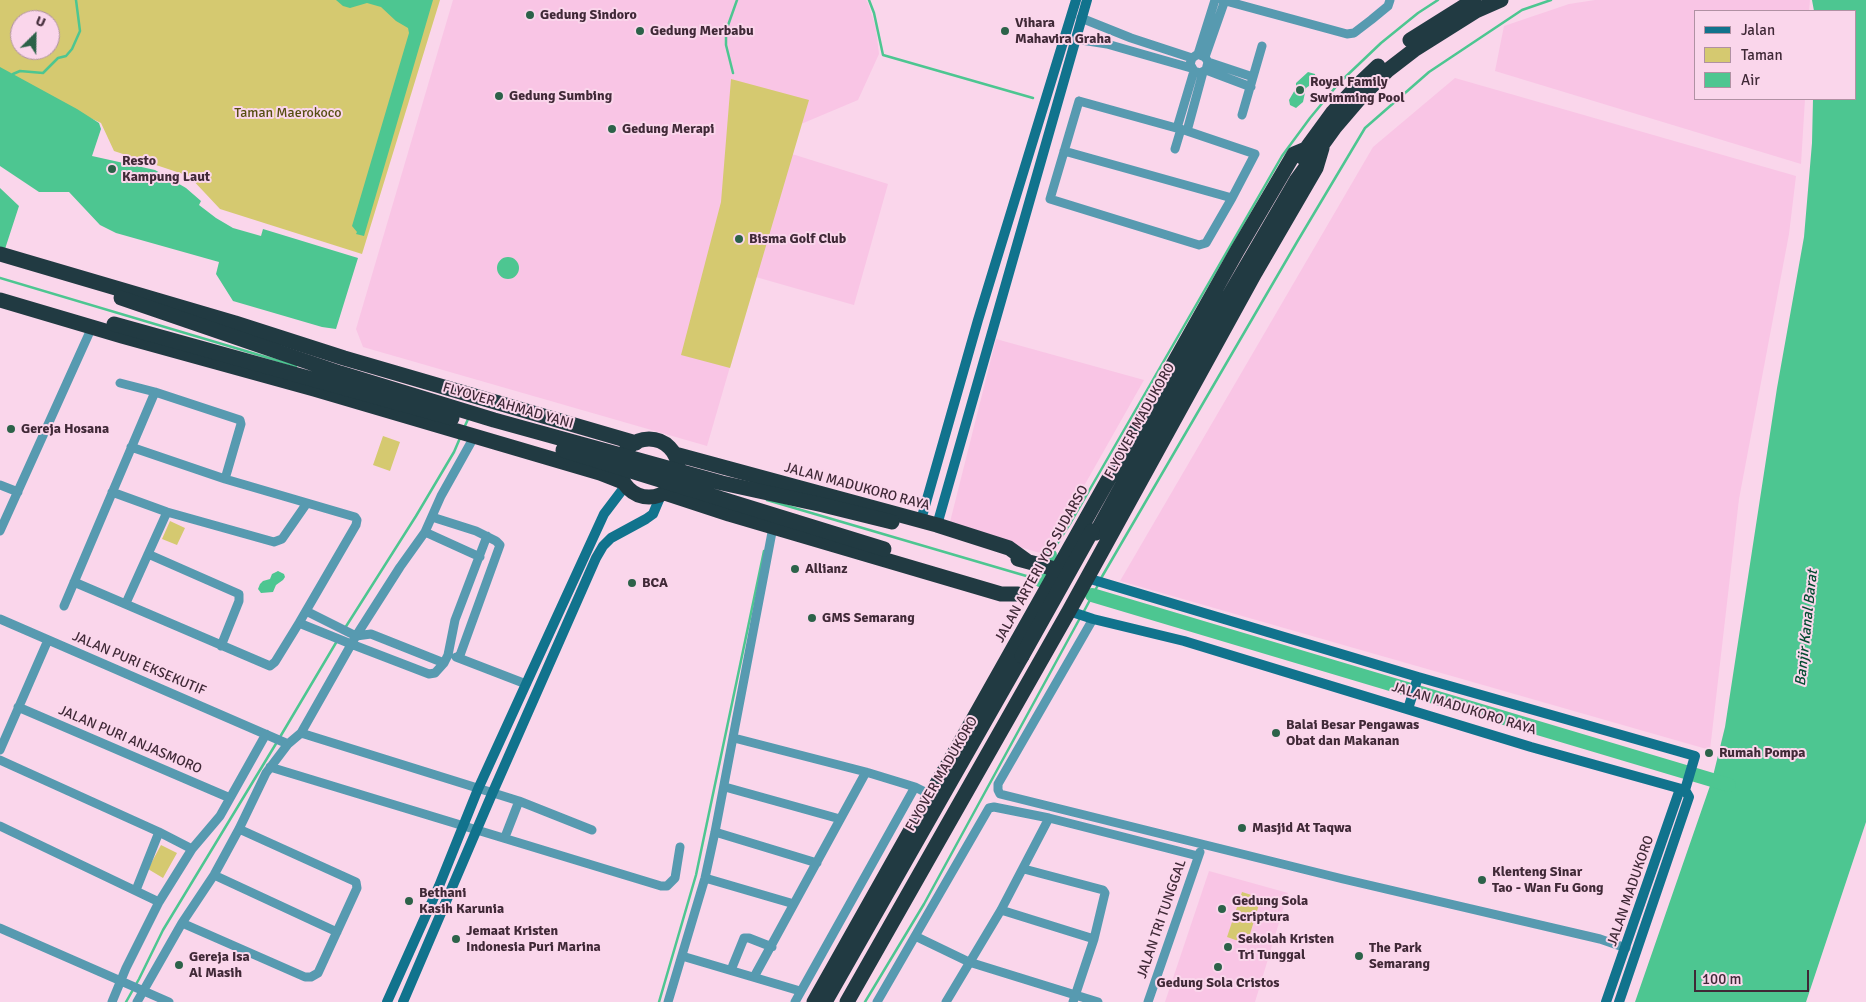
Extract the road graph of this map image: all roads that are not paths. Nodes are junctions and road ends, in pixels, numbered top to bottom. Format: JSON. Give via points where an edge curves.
{"nodes":[{"id":1,"x":1076,"y":0,"type":"edge"},
{"id":2,"x":1087,"y":0,"type":"edge"},
{"id":3,"x":1215,"y":0,"type":"edge"},
{"id":4,"x":1224,"y":0,"type":"edge"},
{"id":5,"x":1390,"y":0,"type":"edge"},
{"id":6,"x":1474,"y":0,"type":"edge"},
{"id":7,"x":1501,"y":0,"type":"edge"},
{"id":8,"x":1081,"y":18,"type":"junction"},
{"id":9,"x":1109,"y":30,"type":"junction"},
{"id":10,"x":1131,"y":38,"type":"junction"},
{"id":11,"x":1075,"y":39,"type":"junction"},
{"id":12,"x":1106,"y":44,"type":"junction"},
{"id":13,"x":1262,"y":46,"type":"dead end"},
{"id":14,"x":1128,"y":49,"type":"junction"},
{"id":15,"x":1200,"y":64,"type":"junction"},
{"id":16,"x":1253,"y":77,"type":"junction"},
{"id":17,"x":1251,"y":86,"type":"junction"},
{"id":18,"x":1242,"y":115,"type":"dead end"},
{"id":19,"x":1182,"y":129,"type":"junction"},
{"id":20,"x":1306,"y":148,"type":"junction"},
{"id":21,"x":1322,"y":148,"type":"junction"},
{"id":22,"x":1175,"y":149,"type":"dead end"},
{"id":23,"x":1064,"y":151,"type":"junction"},
{"id":24,"x":1232,"y":198,"type":"junction"},
{"id":25,"x":0,"y":254,"type":"edge"},
{"id":26,"x":0,"y":262,"type":"edge"},
{"id":27,"x":0,"y":291,"type":"edge"},
{"id":28,"x":0,"y":300,"type":"edge"},
{"id":29,"x":92,"y":327,"type":"junction"},
{"id":30,"x":343,"y":363,"type":"junction"},
{"id":31,"x":120,"y":383,"type":"dead end"},
{"id":32,"x":335,"y":391,"type":"junction"},
{"id":33,"x":155,"y":392,"type":"junction"},
{"id":34,"x":486,"y":406,"type":"junction"},
{"id":35,"x":469,"y":433,"type":"junction"},
{"id":36,"x":131,"y":447,"type":"junction"},
{"id":37,"x":630,"y":448,"type":"junction"},
{"id":38,"x":674,"y":454,"type":"junction"},
{"id":39,"x":225,"y":479,"type":"junction"},
{"id":40,"x":623,"y":479,"type":"junction"},
{"id":41,"x":0,"y":485,"type":"edge"},
{"id":42,"x":18,"y":492,"type":"junction"},
{"id":43,"x":112,"y":492,"type":"junction"},
{"id":44,"x":666,"y":492,"type":"junction"},
{"id":45,"x":307,"y":503,"type":"junction"},
{"id":46,"x":167,"y":512,"type":"junction"},
{"id":47,"x":432,"y":517,"type":"junction"},
{"id":48,"x":921,"y":520,"type":"junction"},
{"id":49,"x":892,"y":522,"type":"joint"},
{"id":50,"x":937,"y":525,"type":"junction"},
{"id":51,"x":768,"y":526,"type":"junction"},
{"id":52,"x":0,"y":531,"type":"edge"},
{"id":53,"x":425,"y":532,"type":"junction"},
{"id":54,"x":1094,"y":532,"type":"junction"},
{"id":55,"x":487,"y":536,"type":"junction"},
{"id":56,"x":884,"y":550,"type":"joint"},
{"id":57,"x":148,"y":554,"type":"junction"},
{"id":58,"x":480,"y":556,"type":"junction"},
{"id":59,"x":1030,"y":562,"type":"junction"},
{"id":60,"x":1057,"y":570,"type":"junction"},
{"id":61,"x":1092,"y":580,"type":"junction"},
{"id":62,"x":74,"y":582,"type":"junction"},
{"id":63,"x":467,"y":584,"type":"junction"},
{"id":64,"x":483,"y":589,"type":"junction"},
{"id":65,"x":1018,"y":594,"type":"junction"},
{"id":66,"x":1040,"y":602,"type":"junction"},
{"id":67,"x":126,"y":604,"type":"junction"},
{"id":68,"x":64,"y":606,"type":"dead end"},
{"id":69,"x":306,"y":611,"type":"junction"},
{"id":70,"x":1074,"y":613,"type":"junction"},
{"id":71,"x":0,"y":619,"type":"edge"},
{"id":72,"x":1092,"y":619,"type":"junction"},
{"id":73,"x":299,"y":623,"type":"junction"},
{"id":74,"x":48,"y":640,"type":"junction"},
{"id":75,"x":353,"y":640,"type":"junction"},
{"id":76,"x":220,"y":646,"type":"junction"},
{"id":77,"x":1024,"y":657,"type":"junction"},
{"id":78,"x":460,"y":658,"type":"junction"},
{"id":79,"x":446,"y":659,"type":"junction"},
{"id":80,"x":1417,"y":680,"type":"junction"},
{"id":81,"x":526,"y":684,"type":"junction"},
{"id":82,"x":1409,"y":705,"type":"junction"},
{"id":83,"x":18,"y":707,"type":"junction"},
{"id":84,"x":301,"y":733,"type":"junction"},
{"id":85,"x":268,"y":735,"type":"junction"},
{"id":86,"x":734,"y":738,"type":"junction"},
{"id":87,"x":283,"y":742,"type":"junction"},
{"id":88,"x":0,"y":750,"type":"edge"},
{"id":89,"x":0,"y":760,"type":"edge"},
{"id":90,"x":270,"y":767,"type":"junction"},
{"id":91,"x":866,"y":772,"type":"junction"},
{"id":92,"x":725,"y":787,"type":"junction"},
{"id":93,"x":915,"y":787,"type":"junction"},
{"id":94,"x":1684,"y":788,"type":"junction"},
{"id":95,"x":478,"y":789,"type":"junction"},
{"id":96,"x":492,"y":794,"type":"junction"},
{"id":97,"x":930,"y":795,"type":"junction"},
{"id":98,"x":230,"y":798,"type":"junction"},
{"id":99,"x":519,"y":801,"type":"junction"},
{"id":100,"x":1048,"y":818,"type":"junction"},
{"id":101,"x":840,"y":819,"type":"junction"},
{"id":102,"x":464,"y":825,"type":"junction"},
{"id":103,"x":0,"y":826,"type":"edge"},
{"id":104,"x":239,"y":829,"type":"junction"},
{"id":105,"x":477,"y":829,"type":"junction"},
{"id":106,"x":592,"y":830,"type":"dead end"},
{"id":107,"x":159,"y":832,"type":"junction"},
{"id":108,"x":715,"y":832,"type":"junction"},
{"id":109,"x":505,"y":837,"type":"junction"},
{"id":110,"x":1203,"y":844,"type":"junction"},
{"id":111,"x":680,"y":847,"type":"dead end"},
{"id":112,"x":192,"y":848,"type":"junction"},
{"id":113,"x":1198,"y":856,"type":"junction"},
{"id":114,"x":817,"y":863,"type":"junction"},
{"id":115,"x":1024,"y":869,"type":"junction"},
{"id":116,"x":214,"y":875,"type":"junction"},
{"id":117,"x":705,"y":878,"type":"junction"},
{"id":118,"x":439,"y":886,"type":"junction"},
{"id":119,"x":136,"y":890,"type":"junction"},
{"id":120,"x":451,"y":891,"type":"junction"},
{"id":121,"x":159,"y":902,"type":"junction"},
{"id":122,"x":794,"y":904,"type":"junction"},
{"id":123,"x":1001,"y":910,"type":"junction"},
{"id":124,"x":182,"y":922,"type":"junction"},
{"id":125,"x":0,"y":928,"type":"edge"},
{"id":126,"x":337,"y":932,"type":"junction"},
{"id":127,"x":915,"y":936,"type":"junction"},
{"id":128,"x":1094,"y":938,"type":"junction"},
{"id":129,"x":772,"y":947,"type":"junction"},
{"id":130,"x":1626,"y":948,"type":"junction"},
{"id":131,"x":1637,"y":952,"type":"junction"},
{"id":132,"x":682,"y":956,"type":"junction"},
{"id":133,"x":969,"y":962,"type":"junction"},
{"id":134,"x":731,"y":970,"type":"junction"},
{"id":135,"x":754,"y":976,"type":"junction"},
{"id":136,"x":123,"y":982,"type":"junction"},
{"id":137,"x":141,"y":989,"type":"junction"},
{"id":138,"x":800,"y":991,"type":"junction"},
{"id":139,"x":1074,"y":998,"type":"edge"},
{"id":140,"x":112,"y":1002,"type":"edge"},
{"id":141,"x":138,"y":1002,"type":"edge"},
{"id":142,"x":169,"y":1002,"type":"edge"},
{"id":143,"x":387,"y":1002,"type":"edge"},
{"id":144,"x":403,"y":1002,"type":"edge"},
{"id":145,"x":668,"y":1002,"type":"edge"},
{"id":146,"x":795,"y":1002,"type":"edge"},
{"id":147,"x":814,"y":1002,"type":"edge"},
{"id":148,"x":825,"y":1002,"type":"edge"},
{"id":149,"x":832,"y":1002,"type":"edge"},
{"id":150,"x":848,"y":1002,"type":"edge"},
{"id":151,"x":877,"y":1002,"type":"edge"},
{"id":152,"x":946,"y":1002,"type":"edge"},
{"id":153,"x":1098,"y":1002,"type":"edge"},
{"id":154,"x":1148,"y":1002,"type":"edge"},
{"id":155,"x":1606,"y":1002,"type":"edge"},
{"id":156,"x":1619,"y":1002,"type":"edge"}],
"edges":[{"from":1,"to":48,"type":"street"},
{"from":2,"to":8,"type":"street"},
{"from":3,"to":15,"type":"street"},
{"from":4,"to":5,"type":"street","via":[[1347,34],[1354,33],[1371,20],[1388,6]]},
{"from":4,"to":15,"type":"street"},
{"from":6,"to":20,"type":"highway","via":[[1411,39],[1376,68],[1333,112]]},
{"from":7,"to":21,"type":"highway","via":[[1423,43],[1388,70],[1344,116]]},
{"from":8,"to":9,"type":"street"},
{"from":8,"to":11,"type":"street"},
{"from":9,"to":10,"type":"street"},
{"from":9,"to":12,"type":"street"},
{"from":10,"to":14,"type":"street"},
{"from":10,"to":15,"type":"street"},
{"from":11,"to":12,"type":"street"},
{"from":11,"to":50,"type":"street"},
{"from":12,"to":14,"type":"street"},
{"from":13,"to":16,"type":"street"},
{"from":14,"to":15,"type":"street"},
{"from":15,"to":16,"type":"street"},
{"from":15,"to":17,"type":"street"},
{"from":15,"to":19,"type":"street"},
{"from":16,"to":17,"type":"street"},
{"from":17,"to":18,"type":"street"},
{"from":19,"to":22,"type":"street"},
{"from":19,"to":23,"type":"street","via":[[1079,101]]},
{"from":19,"to":24,"type":"street","via":[[1255,154]]},
{"from":20,"to":54,"type":"highway","name":"FLYOVER MADUKORO","via":[[1292,179],[1181,371]]},
{"from":20,"to":60,"type":"highway","name":"JALAN ARTERI YOS SUDARSO","via":[[1294,154]]},
{"from":21,"to":54,"type":"highway","name":"FLYOVER MADUKORO","via":[[1291,190]]},
{"from":21,"to":61,"type":"highway","via":[[1316,168],[1255,273]]},
{"from":23,"to":24,"type":"street"},
{"from":23,"to":24,"type":"street","via":[[1051,200],[1199,245],[1208,241]]},
{"from":25,"to":30,"type":"highway","via":[[235,323]]},
{"from":26,"to":49,"type":"highway","name":"FLYOVER AHMAD YANI","bridge":true,"via":[[121,298],[340,373],[494,420],[722,483]]},
{"from":27,"to":56,"type":"highway","name":"FLYOVER AHMAD YANI","bridge":true,"via":[[573,453]]},
{"from":28,"to":29,"type":"highway"},
{"from":29,"to":32,"type":"highway"},
{"from":29,"to":42,"type":"street"},
{"from":30,"to":32,"type":"highway","bridge":true},
{"from":30,"to":34,"type":"highway"},
{"from":31,"to":33,"type":"street"},
{"from":32,"to":35,"type":"highway"},
{"from":33,"to":36,"type":"street"},
{"from":33,"to":39,"type":"street","via":[[240,420]]},
{"from":34,"to":35,"type":"highway"},
{"from":34,"to":37,"type":"highway"},
{"from":35,"to":40,"type":"highway"},
{"from":35,"to":47,"type":"street"},
{"from":36,"to":39,"type":"street"},
{"from":36,"to":43,"type":"street"},
{"from":37,"to":38,"type":"highway","via":[[644,440],[659,441]]},
{"from":37,"to":40,"type":"highway","bridge":true,"via":[[621,461]]},
{"from":38,"to":44,"type":"highway","bridge":true,"via":[[678,471],[676,480]]},
{"from":38,"to":48,"type":"highway","name":"JALAN MADUKORO RAYA"},
{"from":39,"to":45,"type":"street"},
{"from":40,"to":44,"type":"highway","via":[[633,492],[642,496],[652,497]]},
{"from":40,"to":81,"type":"street"},
{"from":41,"to":42,"type":"street"},
{"from":42,"to":52,"type":"street"},
{"from":43,"to":46,"type":"street"},
{"from":43,"to":62,"type":"street"},
{"from":44,"to":51,"type":"highway","name":"JALAN MADUKORO RAYA"},
{"from":44,"to":96,"type":"street","via":[[650,517],[614,536],[603,546]]},
{"from":45,"to":46,"type":"street","via":[[283,538],[276,542]]},
{"from":45,"to":69,"type":"street","via":[[355,517],[357,521]]},
{"from":46,"to":57,"type":"street"},
{"from":47,"to":53,"type":"street"},
{"from":47,"to":55,"type":"street"},
{"from":48,"to":50,"type":"highway","name":"JALAN MADUKORO RAYA"},
{"from":49,"to":59,"type":"highway","name":"JALAN MADUKORO RAYA"},
{"from":50,"to":59,"type":"highway","name":"JALAN MADUKORO RAYA","via":[[1009,548]]},
{"from":51,"to":65,"type":"highway","name":"JALAN MADUKORO RAYA","via":[[1002,594]]},
{"from":51,"to":86,"type":"street"},
{"from":53,"to":58,"type":"street"},
{"from":53,"to":75,"type":"street"},
{"from":54,"to":77,"type":"highway","name":"FLYOVER MADUKORO","bridge":true},
{"from":55,"to":58,"type":"street"},
{"from":55,"to":64,"type":"street","via":[[500,545]]},
{"from":56,"to":65,"type":"highway","name":"JALAN MADUKORO RAYA"},
{"from":57,"to":67,"type":"street"},
{"from":57,"to":76,"type":"street","via":[[239,594],[240,601]]},
{"from":58,"to":63,"type":"street"},
{"from":59,"to":60,"type":"highway","name":"JALAN MADUKORO RAYA"},
{"from":60,"to":61,"type":"highway","name":"JALAN MADUKORO RAYA"},
{"from":60,"to":66,"type":"highway","name":"JALAN ARTERI YOS SUDARSO"},
{"from":61,"to":70,"type":"highway"},
{"from":61,"to":80,"type":"street","name":"JALAN MADUKORO RAYA"},
{"from":62,"to":67,"type":"street"},
{"from":62,"to":68,"type":"street"},
{"from":63,"to":64,"type":"street"},
{"from":63,"to":79,"type":"street","via":[[454,620]]},
{"from":64,"to":78,"type":"street"},
{"from":65,"to":66,"type":"highway","name":"JALAN MADUKORO RAYA"},
{"from":66,"to":70,"type":"highway","name":"JALAN MADUKORO RAYA"},
{"from":66,"to":97,"type":"highway","name":"JALAN ARTERI YOS SUDARSO"},
{"from":67,"to":76,"type":"street"},
{"from":69,"to":73,"type":"street"},
{"from":69,"to":75,"type":"street","via":[[341,629]]},
{"from":70,"to":72,"type":"street","name":"JALAN MADUKORO RAYA"},
{"from":70,"to":150,"type":"highway"},
{"from":71,"to":74,"type":"street","name":"JALAN PURI EKSEKUTIF"},
{"from":72,"to":82,"type":"street","name":"JALAN MADUKORO RAYA","via":[[1184,641]]},
{"from":72,"to":110,"type":"street","via":[[998,784],[998,790],[1003,795]]},
{"from":73,"to":75,"type":"street","via":[[337,638]]},
{"from":73,"to":76,"type":"street","via":[[270,666]]},
{"from":74,"to":83,"type":"street"},
{"from":74,"to":85,"type":"street","name":"JALAN PURI EKSEKUTIF"},
{"from":75,"to":79,"type":"street","via":[[371,634]]},
{"from":75,"to":79,"type":"street","via":[[429,674],[438,671]]},
{"from":75,"to":84,"type":"street"},
{"from":77,"to":148,"type":"highway","name":"FLYOVER MADUKORO"},
{"from":77,"to":149,"type":"highway","name":"FLYOVER MADUKORO"},
{"from":78,"to":79,"type":"street"},
{"from":78,"to":81,"type":"street"},
{"from":80,"to":82,"type":"street"},
{"from":80,"to":94,"type":"street","name":"JALAN MADUKORO RAYA","via":[[1694,756]]},
{"from":81,"to":95,"type":"street"},
{"from":82,"to":94,"type":"street","name":"JALAN MADUKORO RAYA","via":[[1531,747]]},
{"from":83,"to":88,"type":"street"},
{"from":83,"to":98,"type":"street","name":"JALAN PURI ANJASMORO"},
{"from":84,"to":87,"type":"street"},
{"from":84,"to":95,"type":"street"},
{"from":85,"to":87,"type":"street","name":"JALAN PURI EKSEKUTIF"},
{"from":85,"to":98,"type":"street"},
{"from":86,"to":91,"type":"street"},
{"from":86,"to":92,"type":"street"},
{"from":87,"to":90,"type":"street"},
{"from":89,"to":107,"type":"street"},
{"from":90,"to":102,"type":"street"},
{"from":90,"to":104,"type":"street"},
{"from":91,"to":93,"type":"street"},
{"from":91,"to":101,"type":"street"},
{"from":92,"to":101,"type":"street"},
{"from":92,"to":108,"type":"street"},
{"from":93,"to":97,"type":"street"},
{"from":93,"to":138,"type":"street"},
{"from":94,"to":130,"type":"street","name":"JALAN MADUKORO"},
{"from":94,"to":131,"type":"street","via":[[1689,797]]},
{"from":95,"to":96,"type":"street"},
{"from":95,"to":102,"type":"street"},
{"from":96,"to":99,"type":"street"},
{"from":96,"to":105,"type":"street"},
{"from":97,"to":147,"type":"highway","name":"JALAN ARTERI YOS SUDARSO"},
{"from":98,"to":112,"type":"street","via":[[220,816]]},
{"from":99,"to":106,"type":"street"},
{"from":99,"to":109,"type":"street"},
{"from":100,"to":113,"type":"street"},
{"from":100,"to":115,"type":"street"},
{"from":100,"to":127,"type":"street","via":[[989,808]]},
{"from":101,"to":114,"type":"street"},
{"from":102,"to":105,"type":"street"},
{"from":102,"to":118,"type":"street"},
{"from":103,"to":119,"type":"street"},
{"from":104,"to":116,"type":"street"},
{"from":104,"to":126,"type":"street","via":[[356,882],[357,888]]},
{"from":105,"to":109,"type":"street"},
{"from":105,"to":120,"type":"street"},
{"from":107,"to":112,"type":"street"},
{"from":107,"to":119,"type":"street"},
{"from":108,"to":114,"type":"street"},
{"from":108,"to":117,"type":"street"},
{"from":109,"to":111,"type":"street","via":[[664,886],[675,878]]},
{"from":110,"to":113,"type":"street","name":"JALAN TRI TUNGGAL"},
{"from":110,"to":130,"type":"street","via":[[1600,939]]},
{"from":112,"to":121,"type":"street"},
{"from":113,"to":154,"type":"street","name":"JALAN TRI TUNGGAL"},
{"from":114,"to":122,"type":"street"},
{"from":115,"to":123,"type":"street"},
{"from":115,"to":128,"type":"street","via":[[1104,891],[1106,895]]},
{"from":116,"to":124,"type":"street"},
{"from":116,"to":126,"type":"street"},
{"from":117,"to":122,"type":"street"},
{"from":117,"to":132,"type":"street"},
{"from":118,"to":120,"type":"street"},
{"from":118,"to":143,"type":"street"},
{"from":119,"to":121,"type":"street"},
{"from":120,"to":144,"type":"street"},
{"from":121,"to":136,"type":"street"},
{"from":122,"to":129,"type":"street"},
{"from":123,"to":128,"type":"street"},
{"from":123,"to":133,"type":"street"},
{"from":124,"to":126,"type":"street","via":[[305,977],[318,973]]},
{"from":124,"to":137,"type":"street"},
{"from":125,"to":136,"type":"street"},
{"from":127,"to":133,"type":"street"},
{"from":127,"to":151,"type":"street"},
{"from":128,"to":139,"type":"street"},
{"from":129,"to":134,"type":"street","via":[[744,938]]},
{"from":129,"to":135,"type":"street"},
{"from":130,"to":131,"type":"street"},
{"from":130,"to":155,"type":"street","name":"JALAN MADUKORO"},
{"from":131,"to":156,"type":"street"},
{"from":132,"to":134,"type":"street"},
{"from":132,"to":145,"type":"street"},
{"from":133,"to":139,"type":"street"},
{"from":133,"to":152,"type":"street"},
{"from":134,"to":135,"type":"street"},
{"from":135,"to":138,"type":"street"},
{"from":136,"to":137,"type":"street"},
{"from":136,"to":140,"type":"street"},
{"from":137,"to":141,"type":"street"},
{"from":137,"to":142,"type":"street"},
{"from":138,"to":146,"type":"street"},
{"from":139,"to":153,"type":"street"}]}
